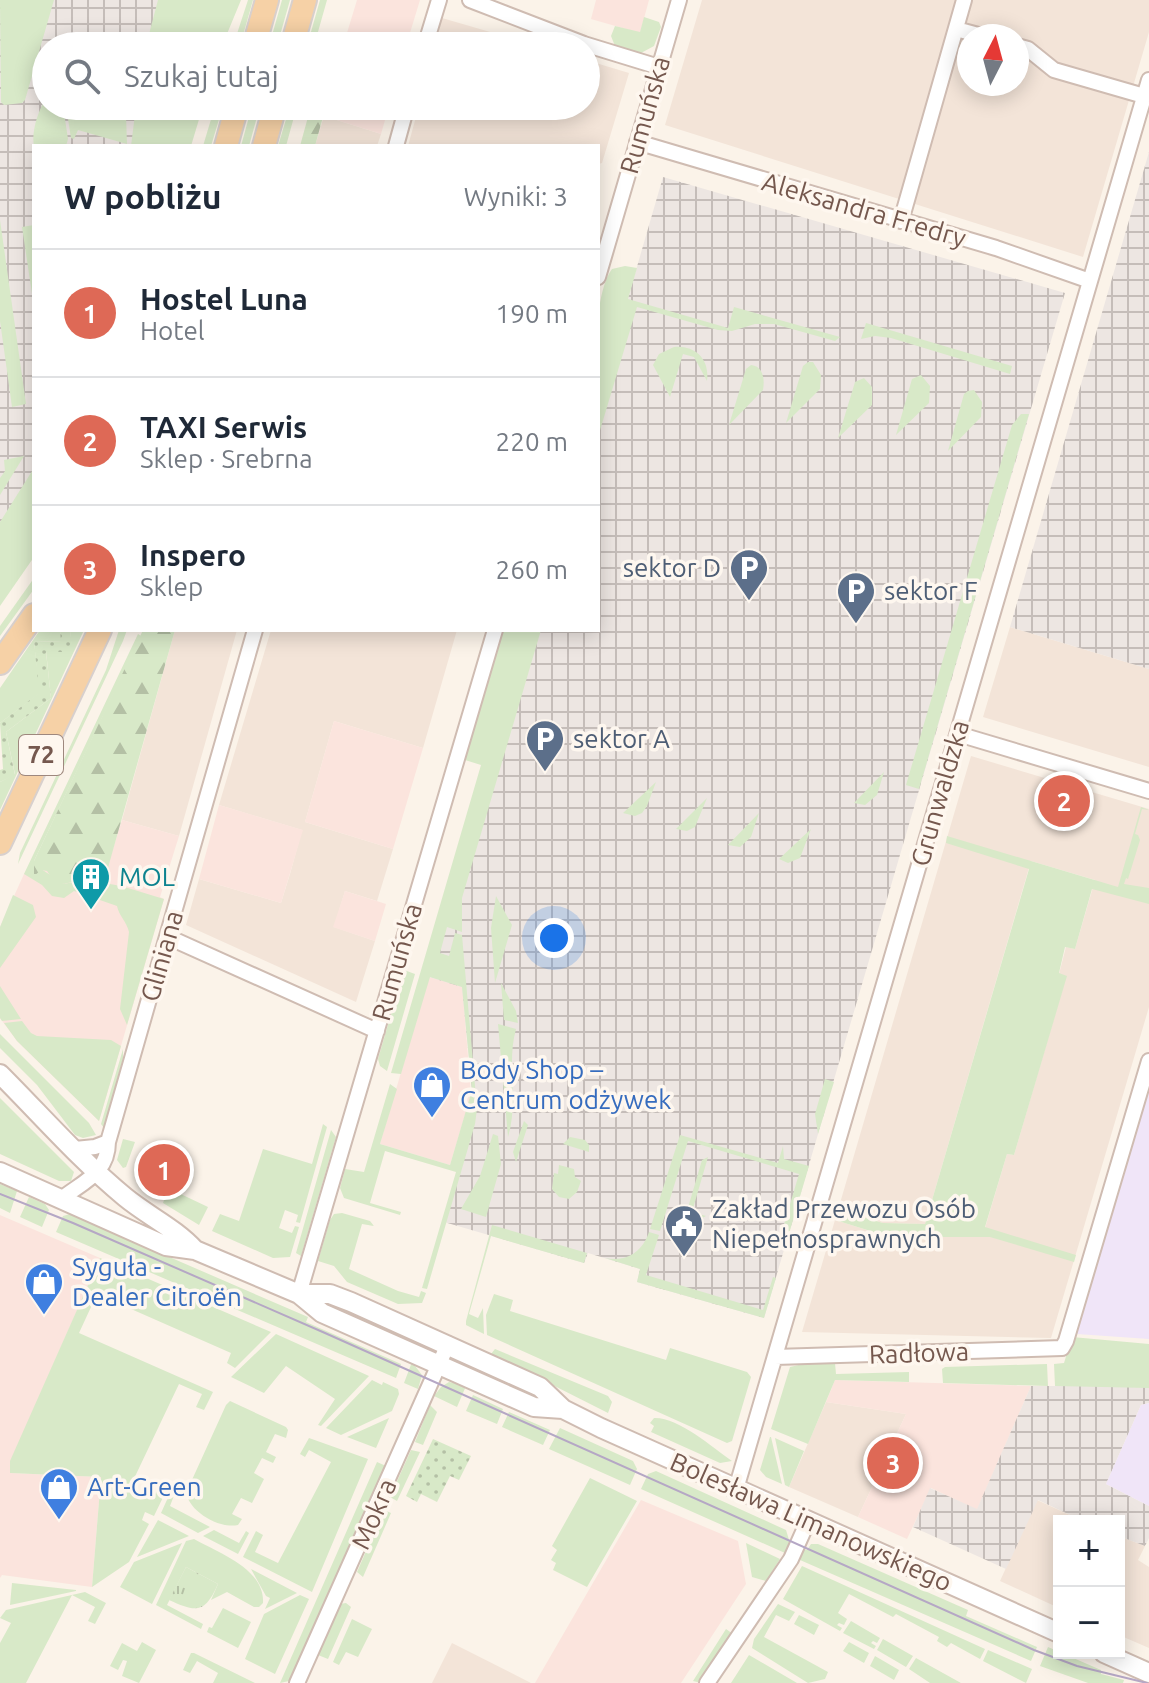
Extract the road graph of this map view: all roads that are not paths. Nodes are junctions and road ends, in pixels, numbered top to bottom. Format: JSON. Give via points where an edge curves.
{"nodes":[{"id":1,"x":267,"y":0,"type":"edge"},
{"id":2,"x":305,"y":0,"type":"edge"},
{"id":3,"x":439,"y":0,"type":"edge"},
{"id":4,"x":470,"y":0,"type":"edge"},
{"id":5,"x":679,"y":0,"type":"edge"},
{"id":6,"x":964,"y":0,"type":"edge"},
{"id":7,"x":956,"y":29,"type":"joint"},
{"id":8,"x":258,"y":32,"type":"edge"},
{"id":9,"x":296,"y":32,"type":"edge"},
{"id":10,"x":429,"y":32,"type":"edge"},
{"id":11,"x":553,"y":32,"type":"edge"},
{"id":12,"x":600,"y":49,"type":"edge"},
{"id":13,"x":1029,"y":50,"type":"edge"},
{"id":14,"x":659,"y":67,"type":"junction"},
{"id":15,"x":1149,"y":80,"type":"edge"},
{"id":16,"x":1144,"y":96,"type":"junction"},
{"id":17,"x":233,"y":120,"type":"edge"},
{"id":18,"x":271,"y":120,"type":"edge"},
{"id":19,"x":403,"y":120,"type":"edge"},
{"id":20,"x":637,"y":142,"type":"junction"},
{"id":21,"x":227,"y":144,"type":"edge"},
{"id":22,"x":265,"y":144,"type":"edge"},
{"id":23,"x":397,"y":144,"type":"edge"},
{"id":24,"x":901,"y":221,"type":"junction"},
{"id":25,"x":600,"y":270,"type":"edge"},
{"id":26,"x":1090,"y":281,"type":"junction"},
{"id":27,"x":32,"y":618,"type":"edge"},
{"id":28,"x":99,"y":632,"type":"edge"},
{"id":29,"x":254,"y":632,"type":"edge"},
{"id":30,"x":494,"y":632,"type":"edge"},
{"id":31,"x":0,"y":663,"type":"edge"},
{"id":32,"x":958,"y":734,"type":"junction"},
{"id":33,"x":1149,"y":791,"type":"edge"},
{"id":34,"x":0,"y":843,"type":"edge"},
{"id":35,"x":168,"y":937,"type":"junction"},
{"id":36,"x":377,"y":1031,"type":"junction"},
{"id":37,"x":1149,"y":1061,"type":"edge"},
{"id":38,"x":0,"y":1074,"type":"edge"},
{"id":39,"x":108,"y":1142,"type":"junction"},
{"id":40,"x":75,"y":1149,"type":"junction"},
{"id":41,"x":0,"y":1172,"type":"edge"},
{"id":42,"x":98,"y":1172,"type":"junction"},
{"id":43,"x":60,"y":1200,"type":"junction"},
{"id":44,"x":195,"y":1250,"type":"junction"},
{"id":45,"x":299,"y":1294,"type":"junction"},
{"id":46,"x":448,"y":1344,"type":"junction"},
{"id":47,"x":775,"y":1357,"type":"junction"},
{"id":48,"x":440,"y":1364,"type":"junction"},
{"id":49,"x":563,"y":1409,"type":"junction"},
{"id":50,"x":736,"y":1489,"type":"junction"},
{"id":51,"x":808,"y":1521,"type":"junction"},
{"id":52,"x":1053,"y":1630,"type":"edge"},
{"id":53,"x":1118,"y":1659,"type":"edge"},
{"id":54,"x":1149,"y":1673,"type":"edge"},
{"id":55,"x":297,"y":1683,"type":"edge"},
{"id":56,"x":707,"y":1683,"type":"edge"}],
"edges":[{"from":1,"to":8,"type":"main road"},
{"from":2,"to":9,"type":"main road"},
{"from":3,"to":10,"type":"street"},
{"from":4,"to":11,"type":"street"},
{"from":5,"to":14,"type":"street","name":"Rumuńska"},
{"from":6,"to":7,"type":"street"},
{"from":7,"to":24,"type":"street"},
{"from":12,"to":14,"type":"street"},
{"from":13,"to":16,"type":"street","via":[[1054,70]]},
{"from":14,"to":20,"type":"street","name":"Rumuńska"},
{"from":15,"to":16,"type":"street","name":"Grunwaldzka"},
{"from":16,"to":26,"type":"street","name":"Grunwaldzka"},
{"from":17,"to":21,"type":"main road"},
{"from":18,"to":22,"type":"main road"},
{"from":19,"to":23,"type":"street"},
{"from":20,"to":24,"type":"street","name":"Aleksandra Fredry"},
{"from":20,"to":25,"type":"street","name":"Rumuńska"},
{"from":24,"to":26,"type":"street","name":"Aleksandra Fredry"},
{"from":26,"to":32,"type":"street","name":"Grunwaldzka"},
{"from":27,"to":31,"type":"main road"},
{"from":28,"to":34,"type":"main road","number":"72"},
{"from":29,"to":35,"type":"street","name":"Gliniana"},
{"from":30,"to":36,"type":"street","name":"Rumuńska"},
{"from":32,"to":33,"type":"street"},
{"from":32,"to":47,"type":"street","name":"Grunwaldzka"},
{"from":35,"to":36,"type":"street"},
{"from":35,"to":39,"type":"street","name":"Gliniana"},
{"from":36,"to":45,"type":"street","name":"Rumuńska"},
{"from":37,"to":47,"type":"street","name":"Radłowa","via":[[1062,1348]]},
{"from":38,"to":40,"type":"street","name":"Bolesława Limanowskiego"},
{"from":39,"to":40,"type":"street"},
{"from":39,"to":42,"type":"street","name":"Gliniana"},
{"from":40,"to":42,"type":"street","name":"Bolesława Limanowskiego"},
{"from":41,"to":43,"type":"street","name":"Bolesława Limanowskiego"},
{"from":42,"to":43,"type":"street"},
{"from":42,"to":44,"type":"street","name":"Bolesława Limanowskiego"},
{"from":43,"to":44,"type":"street","name":"Bolesława Limanowskiego","via":[[166,1246]]},
{"from":44,"to":45,"type":"street","name":"Bolesława Limanowskiego"},
{"from":45,"to":46,"type":"street","name":"Bolesława Limanowskiego","via":[[330,1294]]},
{"from":45,"to":48,"type":"street","name":"Bolesława Limanowskiego","via":[[322,1313]]},
{"from":46,"to":48,"type":"street","name":"Mokra"},
{"from":46,"to":49,"type":"street","name":"Bolesława Limanowskiego","via":[[540,1387]]},
{"from":47,"to":50,"type":"street","name":"Grunwaldzka"},
{"from":48,"to":49,"type":"street","name":"Bolesława Limanowskiego","via":[[534,1407]]},
{"from":48,"to":55,"type":"street","name":"Mokra"},
{"from":49,"to":50,"type":"street","name":"Bolesława Limanowskiego"},
{"from":50,"to":51,"type":"street","name":"Bolesława Limanowskiego"},
{"from":51,"to":52,"type":"street","name":"Bolesława Limanowskiego"},
{"from":51,"to":56,"type":"street","via":[[791,1559]]},
{"from":53,"to":54,"type":"street"}]}
